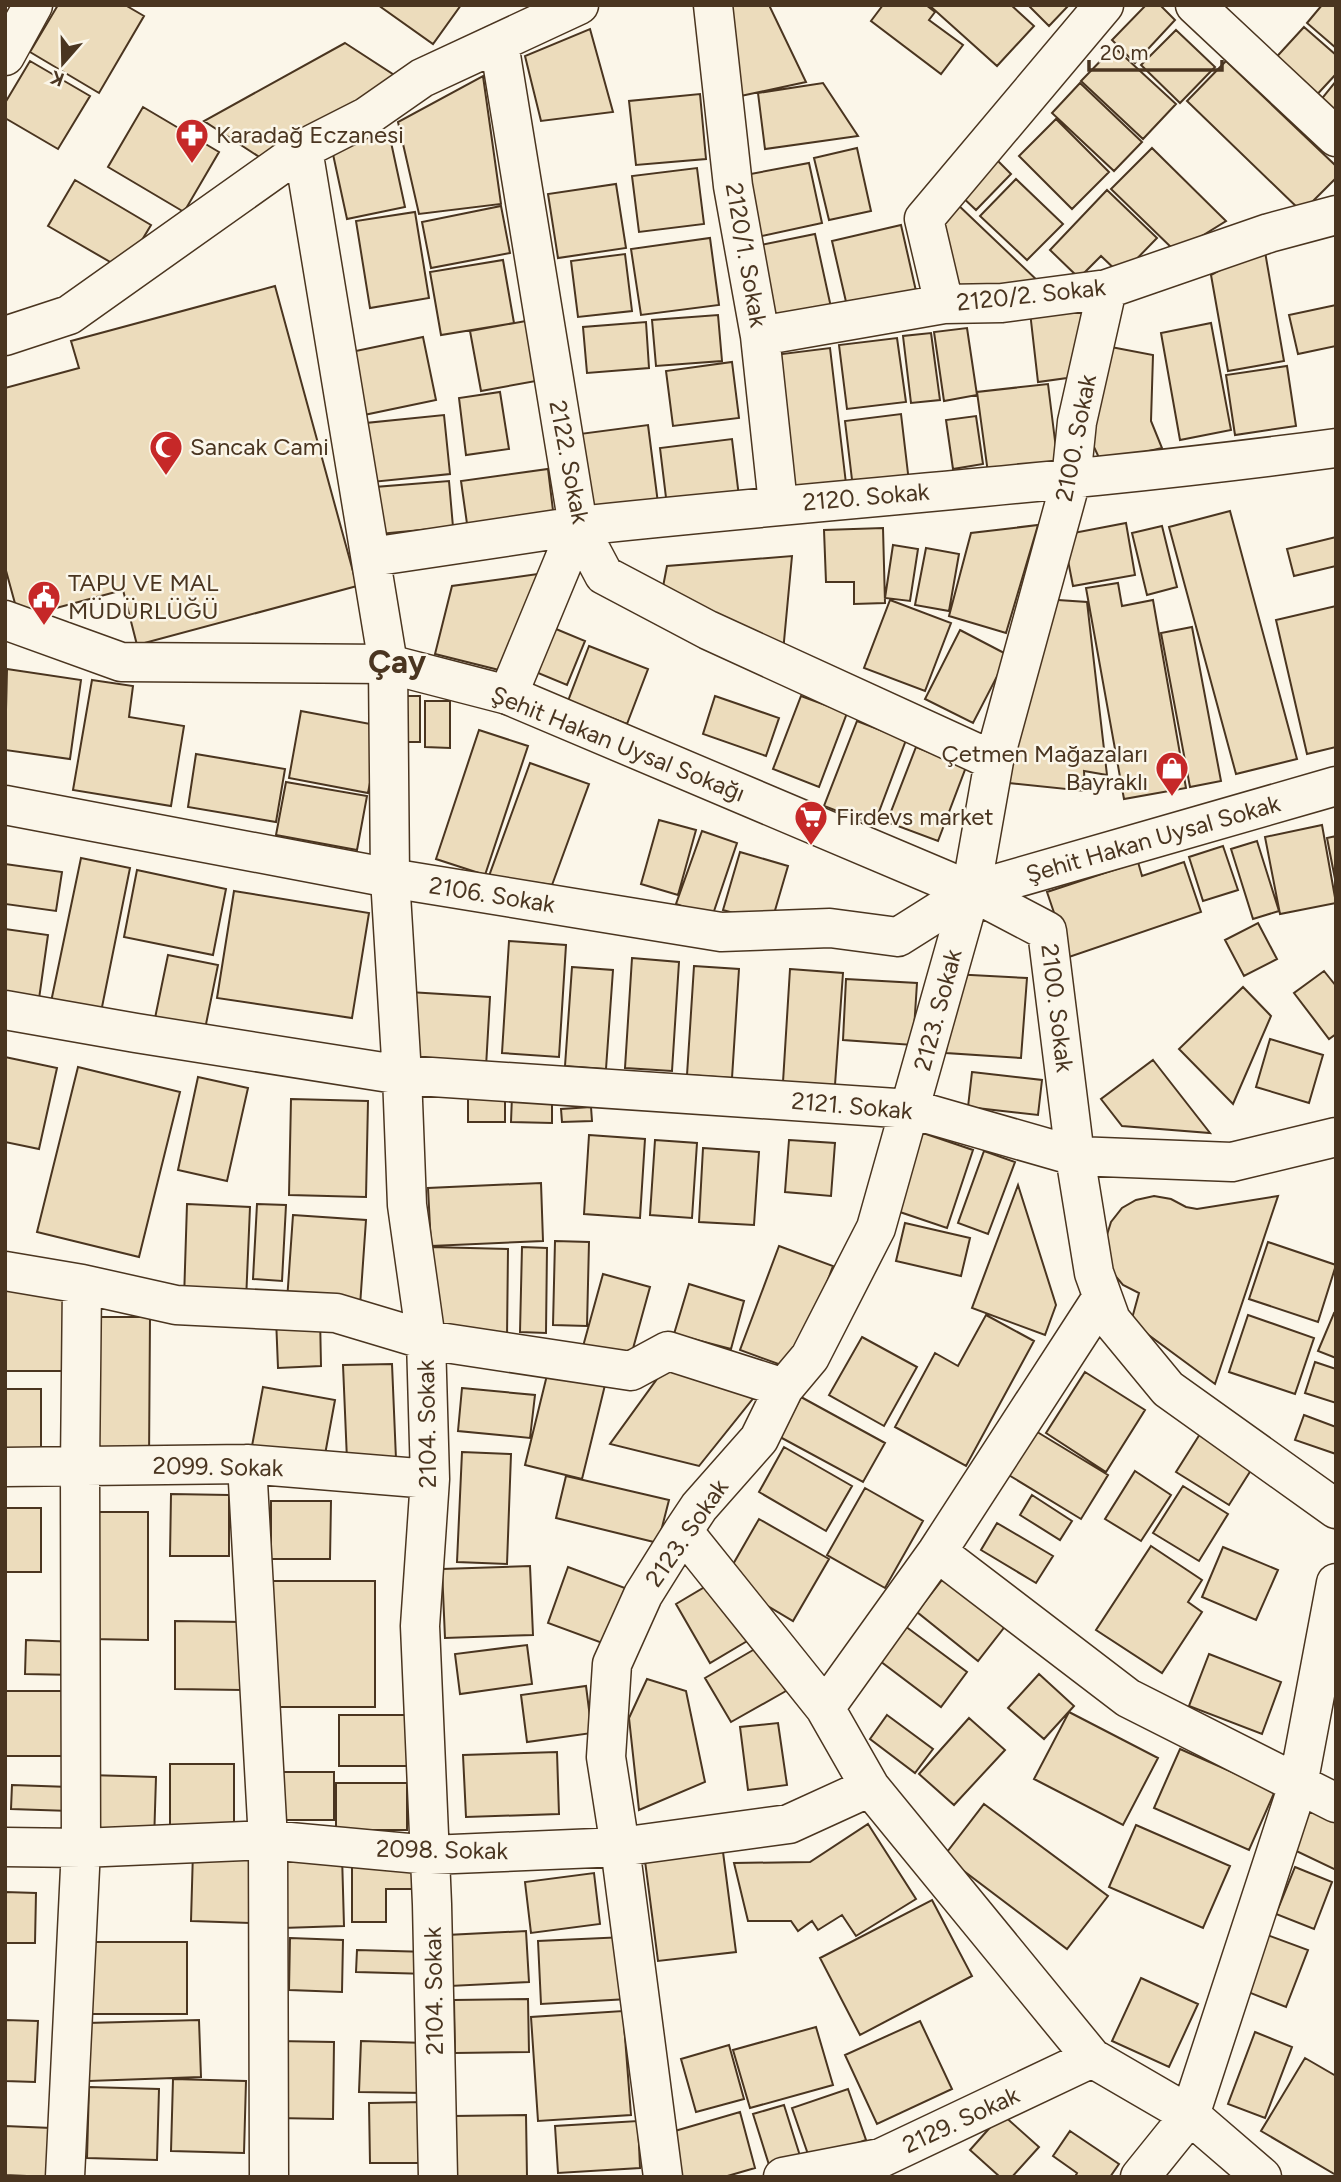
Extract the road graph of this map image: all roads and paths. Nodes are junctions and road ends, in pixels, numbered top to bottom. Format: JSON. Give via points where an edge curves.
{"nodes":[{"id":1,"x":33,"y":5,"type":"edge"},
{"id":2,"x":579,"y":5,"type":"edge"},
{"id":3,"x":713,"y":5,"type":"edge"},
{"id":4,"x":1104,"y":5,"type":"edge"},
{"id":5,"x":1195,"y":5,"type":"edge"},
{"id":6,"x":499,"y":43,"type":"junction"},
{"id":7,"x":5,"y":56,"type":"edge"},
{"id":8,"x":1336,"y":137,"type":"edge"},
{"id":9,"x":303,"y":149,"type":"junction"},
{"id":10,"x":1336,"y":215,"type":"edge"},
{"id":11,"x":1107,"y":289,"type":"junction"},
{"id":12,"x":944,"y":304,"type":"junction"},
{"id":13,"x":5,"y":336,"type":"edge"},
{"id":14,"x":760,"y":336,"type":"junction"},
{"id":15,"x":1336,"y":448,"type":"edge"},
{"id":16,"x":1071,"y":480,"type":"junction"},
{"id":17,"x":778,"y":504,"type":"junction"},
{"id":18,"x":578,"y":526,"type":"junction"},
{"id":19,"x":371,"y":557,"type":"junction"},
{"id":20,"x":5,"y":621,"type":"edge"},
{"id":21,"x":388,"y":664,"type":"junction"},
{"id":22,"x":508,"y":695,"type":"junction"},
{"id":23,"x":994,"y":761,"type":"junction"},
{"id":24,"x":1336,"y":786,"type":"edge"},
{"id":25,"x":5,"y":805,"type":"edge"},
{"id":26,"x":390,"y":878,"type":"junction"},
{"id":27,"x":971,"y":891,"type":"junction"},
{"id":28,"x":5,"y":1010,"type":"edge"},
{"id":29,"x":402,"y":1075,"type":"junction"},
{"id":30,"x":911,"y":1109,"type":"junction"},
{"id":31,"x":1336,"y":1137,"type":"edge"},
{"id":32,"x":1075,"y":1156,"type":"junction"},
{"id":33,"x":5,"y":1271,"type":"edge"},
{"id":34,"x":82,"y":1284,"type":"junction"},
{"id":35,"x":1101,"y":1299,"type":"junction"},
{"id":36,"x":426,"y":1340,"type":"junction"},
{"id":37,"x":784,"y":1388,"type":"junction"},
{"id":38,"x":247,"y":1464,"type":"junction"},
{"id":39,"x":5,"y":1467,"type":"edge"},
{"id":40,"x":80,"y":1468,"type":"junction"},
{"id":41,"x":430,"y":1479,"type":"junction"},
{"id":42,"x":1336,"y":1509,"type":"edge"},
{"id":43,"x":683,"y":1531,"type":"junction"},
{"id":44,"x":937,"y":1552,"type":"junction"},
{"id":45,"x":1336,"y":1583,"type":"edge"},
{"id":46,"x":825,"y":1708,"type":"junction"},
{"id":47,"x":1298,"y":1786,"type":"junction"},
{"id":48,"x":870,"y":1787,"type":"junction"},
{"id":49,"x":1336,"y":1803,"type":"edge"},
{"id":50,"x":268,"y":1840,"type":"junction"},
{"id":51,"x":5,"y":1847,"type":"edge"},
{"id":52,"x":620,"y":1847,"type":"junction"},
{"id":53,"x":81,"y":1848,"type":"junction"},
{"id":54,"x":430,"y":1854,"type":"junction"},
{"id":55,"x":1092,"y":2058,"type":"junction"},
{"id":56,"x":1190,"y":2115,"type":"junction"},
{"id":57,"x":1141,"y":2176,"type":"edge"},
{"id":58,"x":65,"y":2177,"type":"edge"},
{"id":59,"x":269,"y":2177,"type":"edge"},
{"id":60,"x":438,"y":2177,"type":"edge"},
{"id":61,"x":663,"y":2177,"type":"edge"},
{"id":62,"x":783,"y":2177,"type":"edge"},
{"id":63,"x":1262,"y":2177,"type":"edge"}],
"edges":[{"from":1,"to":7,"type":"street"},
{"from":2,"to":6,"type":"street"},
{"from":3,"to":14,"type":"street","name":"2120/1. Sokak","via":[[733,186]]},
{"from":4,"to":12,"type":"street","via":[[924,219]]},
{"from":5,"to":8,"type":"street"},
{"from":6,"to":9,"type":"street","via":[[422,78],[366,117]]},
{"from":6,"to":18,"type":"street","name":"2122. Sokak"},
{"from":9,"to":13,"type":"street","via":[[69,316]]},
{"from":9,"to":19,"type":"street","name":"2104. Sokak"},
{"from":10,"to":11,"type":"street","name":"2120/2. Sokak"},
{"from":11,"to":12,"type":"street","name":"2120/2. Sokak","via":[[1002,303]]},
{"from":11,"to":16,"type":"street","name":"2100. Sokak","via":[[1077,422]]},
{"from":12,"to":14,"type":"street","name":"2120/2. Sokak"},
{"from":14,"to":17,"type":"street","name":"2120/1. Sokak"},
{"from":15,"to":16,"type":"street","name":"2120. Sokak"},
{"from":16,"to":17,"type":"street","name":"2120. Sokak"},
{"from":16,"to":23,"type":"street","name":"2100. Sokak"},
{"from":17,"to":18,"type":"street","name":"2120. Sokak"},
{"from":18,"to":19,"type":"street","name":"2120. Sokak"},
{"from":18,"to":22,"type":"street"},
{"from":18,"to":23,"type":"street","name":"2122. Sokak","via":[[604,575],[708,630]]},
{"from":19,"to":21,"type":"street","name":"2104. Sokak"},
{"from":20,"to":21,"type":"street","name":"Şehit Hakan Uysal Sokağı","via":[[121,662]]},
{"from":21,"to":22,"type":"street","name":"Şehit Hakan Uysal Sokağı"},
{"from":21,"to":26,"type":"street","name":"2104. Sokak"},
{"from":22,"to":27,"type":"street","name":"Şehit Hakan Uysal Sokağı"},
{"from":23,"to":27,"type":"street","name":"2100. Sokak"},
{"from":24,"to":27,"type":"street","name":"Şehit Hakan Uysal Sokak"},
{"from":25,"to":26,"type":"street","name":"2106. Sokak"},
{"from":26,"to":27,"type":"street","name":"2106. Sokak","via":[[721,932],[830,928],[898,937]]},
{"from":26,"to":29,"type":"street","name":"2104. Sokak"},
{"from":27,"to":30,"type":"street","name":"2123. Sokak"},
{"from":27,"to":32,"type":"street","name":"2100. Sokak","via":[[1048,930]]},
{"from":28,"to":29,"type":"street"},
{"from":29,"to":30,"type":"street","name":"2121. Sokak"},
{"from":29,"to":36,"type":"street","name":"2104. Sokak","via":[[407,1205]]},
{"from":30,"to":32,"type":"street","name":"2121. Sokak"},
{"from":30,"to":37,"type":"street","name":"2123. Sokak","via":[[876,1228],[810,1357]]},
{"from":31,"to":32,"type":"street","name":"2121. Sokak","via":[[1232,1162]]},
{"from":32,"to":35,"type":"street","name":"2100. Sokak"},
{"from":33,"to":34,"type":"street"},
{"from":34,"to":36,"type":"street","via":[[176,1305],[336,1313]]},
{"from":34,"to":40,"type":"street"},
{"from":35,"to":42,"type":"street","name":"2100. Sokak","via":[[1111,1320],[1168,1389]]},
{"from":35,"to":44,"type":"street"},
{"from":36,"to":37,"type":"street","via":[[631,1371],[667,1351]]},
{"from":36,"to":41,"type":"street","name":"2104. Sokak"},
{"from":37,"to":43,"type":"street","name":"2123. Sokak","via":[[759,1438]]},
{"from":38,"to":40,"type":"street","name":"2099. Sokak"},
{"from":38,"to":41,"type":"street","name":"2099. Sokak"},
{"from":38,"to":50,"type":"street"},
{"from":39,"to":40,"type":"street","name":"2099. Sokak"},
{"from":40,"to":53,"type":"street"},
{"from":41,"to":54,"type":"street","name":"2104. Sokak","via":[[420,1626]]},
{"from":43,"to":46,"type":"street"},
{"from":43,"to":52,"type":"street","name":"2123. Sokak","via":[[643,1595],[612,1664],[606,1757]]},
{"from":44,"to":46,"type":"street"},
{"from":44,"to":47,"type":"street","via":[[1128,1698]]},
{"from":45,"to":47,"type":"street"},
{"from":46,"to":48,"type":"street"},
{"from":47,"to":49,"type":"street"},
{"from":47,"to":56,"type":"street"},
{"from":48,"to":52,"type":"street","name":"2098. Sokak","via":[[789,1824]]},
{"from":48,"to":55,"type":"street"},
{"from":50,"to":53,"type":"street","name":"2098. Sokak"},
{"from":50,"to":54,"type":"street","name":"2098. Sokak"},
{"from":50,"to":59,"type":"street"},
{"from":51,"to":53,"type":"street","name":"2098. Sokak"},
{"from":52,"to":54,"type":"street","name":"2098. Sokak"},
{"from":52,"to":61,"type":"street","name":"2123. Sokak"},
{"from":53,"to":58,"type":"street"},
{"from":54,"to":60,"type":"street","name":"2104. Sokak"},
{"from":55,"to":56,"type":"street"},
{"from":55,"to":62,"type":"street","name":"2129. Sokak","via":[[881,2158]]},
{"from":56,"to":57,"type":"street"},
{"from":56,"to":63,"type":"street"}]}
